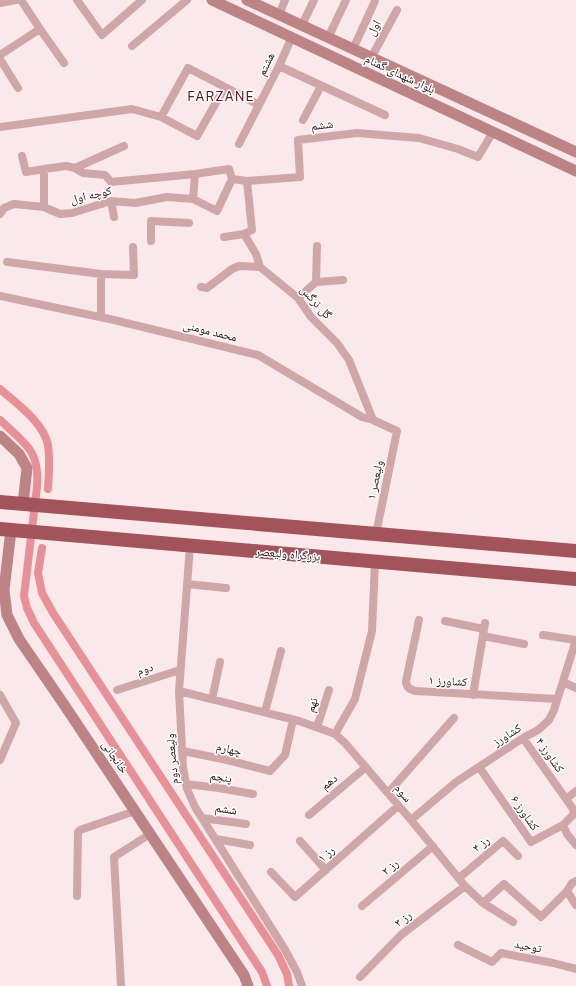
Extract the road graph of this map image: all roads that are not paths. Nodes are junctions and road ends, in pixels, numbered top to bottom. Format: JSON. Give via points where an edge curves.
{"nodes":[{"id":1,"x":16,"y":0,"type":"edge"},
{"id":2,"x":20,"y":0,"type":"edge"},
{"id":3,"x":77,"y":0,"type":"edge"},
{"id":4,"x":142,"y":0,"type":"edge"},
{"id":5,"x":187,"y":0,"type":"edge"},
{"id":6,"x":212,"y":0,"type":"edge"},
{"id":7,"x":247,"y":0,"type":"edge"},
{"id":8,"x":286,"y":0,"type":"edge"},
{"id":9,"x":314,"y":0,"type":"edge"},
{"id":10,"x":346,"y":0,"type":"edge"},
{"id":11,"x":375,"y":1,"type":"edge"},
{"id":12,"x":0,"y":3,"type":"edge"},
{"id":13,"x":260,"y":3,"type":"edge"},
{"id":14,"x":397,"y":10,"type":"dead end"},
{"id":15,"x":278,"y":14,"type":"junction"},
{"id":16,"x":302,"y":25,"type":"junction"},
{"id":17,"x":40,"y":29,"type":"junction"},
{"id":18,"x":292,"y":37,"type":"junction"},
{"id":19,"x":328,"y":38,"type":"junction"},
{"id":20,"x":132,"y":46,"type":"dead end"},
{"id":21,"x":353,"y":49,"type":"junction"},
{"id":22,"x":0,"y":55,"type":"edge"},
{"id":23,"x":372,"y":58,"type":"junction"},
{"id":24,"x":0,"y":60,"type":"edge"},
{"id":25,"x":64,"y":63,"type":"dead end"},
{"id":26,"x":279,"y":66,"type":"junction"},
{"id":27,"x":321,"y":86,"type":"junction"},
{"id":28,"x":224,"y":87,"type":"junction"},
{"id":29,"x":18,"y":88,"type":"dead end"},
{"id":30,"x":259,"y":105,"type":"junction"},
{"id":31,"x":385,"y":114,"type":"dead end"},
{"id":32,"x":161,"y":117,"type":"junction"},
{"id":33,"x":500,"y":117,"type":"junction"},
{"id":34,"x":303,"y":120,"type":"dead end"},
{"id":35,"x":0,"y":127,"type":"edge"},
{"id":36,"x":492,"y":132,"type":"junction"},
{"id":37,"x":239,"y":144,"type":"dead end"},
{"id":38,"x":124,"y":146,"type":"dead end"},
{"id":39,"x":576,"y":152,"type":"edge"},
{"id":40,"x":22,"y":156,"type":"dead end"},
{"id":41,"x":75,"y":168,"type":"junction"},
{"id":42,"x":44,"y":169,"type":"junction"},
{"id":43,"x":576,"y":171,"type":"edge"},
{"id":44,"x":195,"y":174,"type":"junction"},
{"id":45,"x":232,"y":179,"type":"junction"},
{"id":46,"x":247,"y":181,"type":"junction"},
{"id":47,"x":193,"y":200,"type":"junction"},
{"id":48,"x":111,"y":201,"type":"junction"},
{"id":49,"x":44,"y":207,"type":"junction"},
{"id":50,"x":0,"y":214,"type":"edge"},
{"id":51,"x":114,"y":217,"type":"dead end"},
{"id":52,"x":190,"y":223,"type":"dead end"},
{"id":53,"x":244,"y":234,"type":"junction"},
{"id":54,"x":224,"y":237,"type":"dead end"},
{"id":55,"x":151,"y":241,"type":"dead end"},
{"id":56,"x":134,"y":246,"type":"dead end"},
{"id":57,"x":317,"y":246,"type":"dead end"},
{"id":58,"x":7,"y":262,"type":"dead end"},
{"id":59,"x":260,"y":267,"type":"junction"},
{"id":60,"x":101,"y":274,"type":"junction"},
{"id":61,"x":343,"y":280,"type":"dead end"},
{"id":62,"x":316,"y":282,"type":"junction"},
{"id":63,"x":201,"y":287,"type":"dead end"},
{"id":64,"x":0,"y":296,"type":"edge"},
{"id":65,"x":298,"y":298,"type":"junction"},
{"id":66,"x":101,"y":317,"type":"junction"},
{"id":67,"x":373,"y":420,"type":"junction"},
{"id":68,"x":397,"y":431,"type":"joint"},
{"id":69,"x":0,"y":436,"type":"edge"},
{"id":70,"x":0,"y":502,"type":"edge"},
{"id":71,"x":23,"y":504,"type":"junction"},
{"id":72,"x":5,"y":530,"type":"edge"},
{"id":73,"x":376,"y":534,"type":"junction"},
{"id":74,"x":190,"y":546,"type":"junction"},
{"id":75,"x":576,"y":551,"type":"edge"},
{"id":76,"x":375,"y":562,"type":"junction"},
{"id":77,"x":576,"y":579,"type":"edge"},
{"id":78,"x":187,"y":584,"type":"junction"},
{"id":79,"x":226,"y":588,"type":"dead end"},
{"id":80,"x":419,"y":620,"type":"dead end"},
{"id":81,"x":445,"y":621,"type":"dead end"},
{"id":82,"x":484,"y":629,"type":"junction"},
{"id":83,"x":543,"y":635,"type":"dead end"},
{"id":84,"x":576,"y":640,"type":"edge"},
{"id":85,"x":524,"y":644,"type":"dead end"},
{"id":86,"x":281,"y":651,"type":"dead end"},
{"id":87,"x":220,"y":662,"type":"dead end"},
{"id":88,"x":180,"y":670,"type":"junction"},
{"id":89,"x":563,"y":682,"type":"junction"},
{"id":90,"x":576,"y":688,"type":"edge"},
{"id":91,"x":117,"y":690,"type":"dead end"},
{"id":92,"x":329,"y":690,"type":"dead end"},
{"id":93,"x":179,"y":691,"type":"junction"},
{"id":94,"x":473,"y":695,"type":"junction"},
{"id":95,"x":0,"y":696,"type":"edge"},
{"id":96,"x":212,"y":699,"type":"junction"},
{"id":97,"x":557,"y":700,"type":"junction"},
{"id":98,"x":265,"y":712,"type":"junction"},
{"id":99,"x":454,"y":718,"type":"dead end"},
{"id":100,"x":293,"y":720,"type":"junction"},
{"id":101,"x":317,"y":728,"type":"junction"},
{"id":102,"x":335,"y":734,"type":"junction"},
{"id":103,"x":523,"y":738,"type":"junction"},
{"id":104,"x":183,"y":751,"type":"junction"},
{"id":105,"x":0,"y":760,"type":"edge"},
{"id":106,"x":366,"y":767,"type":"junction"},
{"id":107,"x":479,"y":767,"type":"junction"},
{"id":108,"x":186,"y":784,"type":"junction"},
{"id":109,"x":576,"y":791,"type":"edge"},
{"id":110,"x":388,"y":793,"type":"junction"},
{"id":111,"x":253,"y":794,"type":"dead end"},
{"id":112,"x":566,"y":799,"type":"junction"},
{"id":113,"x":398,"y":806,"type":"junction"},
{"id":114,"x":135,"y":811,"type":"junction"},
{"id":115,"x":309,"y":815,"type":"dead end"},
{"id":116,"x":202,"y":818,"type":"junction"},
{"id":117,"x":411,"y":820,"type":"junction"},
{"id":118,"x":246,"y":824,"type":"dead end"},
{"id":119,"x":564,"y":825,"type":"junction"},
{"id":120,"x":150,"y":834,"type":"junction"},
{"id":121,"x":216,"y":839,"type":"junction"},
{"id":122,"x":300,"y":841,"type":"dead end"},
{"id":123,"x":250,"y":845,"type":"dead end"},
{"id":124,"x":576,"y":845,"type":"edge"},
{"id":125,"x":433,"y":846,"type":"junction"},
{"id":126,"x":518,"y":856,"type":"dead end"},
{"id":127,"x":326,"y":870,"type":"junction"},
{"id":128,"x":271,"y":872,"type":"dead end"},
{"id":129,"x":459,"y":878,"type":"junction"},
{"id":130,"x":576,"y":881,"type":"edge"},
{"id":131,"x":465,"y":886,"type":"junction"},
{"id":132,"x":567,"y":891,"type":"junction"},
{"id":133,"x":77,"y":896,"type":"dead end"},
{"id":134,"x":483,"y":903,"type":"junction"},
{"id":135,"x":576,"y":904,"type":"edge"},
{"id":136,"x":362,"y":906,"type":"dead end"},
{"id":137,"x":513,"y":922,"type":"dead end"},
{"id":138,"x":458,"y":946,"type":"dead end"},
{"id":139,"x":576,"y":969,"type":"edge"},
{"id":140,"x":360,"y":977,"type":"dead end"},
{"id":141,"x":121,"y":986,"type":"edge"},
{"id":142,"x":248,"y":986,"type":"edge"},
{"id":143,"x":302,"y":986,"type":"edge"}],
"edges":[{"from":1,"to":12,"type":"street"},
{"from":2,"to":17,"type":"street"},
{"from":3,"to":4,"type":"street","via":[[102,35]]},
{"from":5,"to":20,"type":"street"},
{"from":6,"to":18,"type":"main road","name":"بلوار شهدای گمنام"},
{"from":7,"to":13,"type":"main road","name":"بلوار شهدای گمنام"},
{"from":8,"to":15,"type":"street"},
{"from":9,"to":16,"type":"street"},
{"from":10,"to":19,"type":"street"},
{"from":11,"to":21,"type":"street"},
{"from":13,"to":15,"type":"main road","name":"بلوار شهدای گمنام"},
{"from":14,"to":23,"type":"street","name":"اول"},
{"from":15,"to":16,"type":"main road","name":"بلوار شهدای گمنام"},
{"from":16,"to":19,"type":"main road","name":"بلوار شهدای گمنام"},
{"from":17,"to":22,"type":"street"},
{"from":17,"to":25,"type":"street"},
{"from":18,"to":26,"type":"street","name":"هشتم"},
{"from":18,"to":36,"type":"main road","name":"بلوار شهدای گمنام"},
{"from":19,"to":21,"type":"main road","name":"بلوار شهدای گمنام"},
{"from":21,"to":23,"type":"main road","name":"بلوار شهدای گمنام"},
{"from":23,"to":33,"type":"main road","name":"بلوار شهدای گمنام"},
{"from":24,"to":29,"type":"street"},
{"from":26,"to":27,"type":"street"},
{"from":26,"to":30,"type":"street","name":"هشتم"},
{"from":27,"to":31,"type":"street"},
{"from":27,"to":34,"type":"street"},
{"from":28,"to":30,"type":"street"},
{"from":28,"to":32,"type":"street","via":[[197,136]]},
{"from":28,"to":32,"type":"street","via":[[188,68]]},
{"from":30,"to":37,"type":"street","name":"هشتم"},
{"from":32,"to":35,"type":"street","via":[[132,109]]},
{"from":33,"to":36,"type":"main road"},
{"from":33,"to":39,"type":"main road","name":"بلوار شهدای گمنام"},
{"from":36,"to":43,"type":"main road","name":"بلوار شهدای گمنام"},
{"from":36,"to":46,"type":"street","name":"ششم","via":[[478,157],[419,138],[357,133],[298,140],[300,177]]},
{"from":38,"to":41,"type":"street"},
{"from":40,"to":42,"type":"street","via":[[26,172]]},
{"from":41,"to":42,"type":"street","via":[[66,166]]},
{"from":41,"to":44,"type":"street","via":[[83,173],[105,175],[111,182]]},
{"from":42,"to":49,"type":"street"},
{"from":44,"to":45,"type":"street","via":[[229,169]]},
{"from":44,"to":47,"type":"street"},
{"from":45,"to":46,"type":"street"},
{"from":45,"to":47,"type":"street","name":"کوچه اول","via":[[217,210]]},
{"from":46,"to":53,"type":"street","via":[[252,230]]},
{"from":47,"to":48,"type":"street","name":"کوچه اول","via":[[167,198],[136,203]]},
{"from":48,"to":49,"type":"street","name":"کوچه اول","via":[[72,213],[60,214]]},
{"from":48,"to":51,"type":"street"},
{"from":49,"to":50,"type":"street","name":"کوچه اول","via":[[14,204],[4,208]]},
{"from":52,"to":55,"type":"street","via":[[151,221]]},
{"from":53,"to":54,"type":"street"},
{"from":53,"to":59,"type":"street","via":[[256,254]]},
{"from":56,"to":60,"type":"street","via":[[134,275]]},
{"from":57,"to":62,"type":"street"},
{"from":58,"to":60,"type":"street"},
{"from":59,"to":63,"type":"street","via":[[240,266],[207,288]]},
{"from":59,"to":65,"type":"street","name":"گل نرگس"},
{"from":60,"to":66,"type":"street"},
{"from":61,"to":62,"type":"street"},
{"from":62,"to":65,"type":"street"},
{"from":64,"to":66,"type":"street","name":"محمد مومنی"},
{"from":65,"to":67,"type":"street","name":"گل نرگس","via":[[311,317],[337,343],[349,360]]},
{"from":66,"to":67,"type":"street","name":"محمد مومنی","via":[[258,355],[362,417]]},
{"from":67,"to":68,"type":"street","name":"محمد مومنی"},
{"from":68,"to":73,"type":"street","name":"ولیعصر ۱"},
{"from":69,"to":71,"type":"main road","via":[[19,454],[27,468]]},
{"from":70,"to":71,"type":"highway"},
{"from":71,"to":73,"type":"highway"},
{"from":72,"to":74,"type":"highway","name":"بزرگراه ولیعصر"},
{"from":72,"to":114,"type":"main road","name":"خانجانی","via":[[4,590],[7,615],[19,639]]},
{"from":73,"to":75,"type":"highway"},
{"from":74,"to":76,"type":"highway","name":"بزرگراه ولیعصر"},
{"from":74,"to":78,"type":"street","name":"ولیعصر دوم"},
{"from":76,"to":77,"type":"highway","name":"بزرگراه ولیعصر"},
{"from":76,"to":102,"type":"street","via":[[372,630],[355,699]]},
{"from":78,"to":79,"type":"street"},
{"from":78,"to":88,"type":"street","name":"ولیعصر دوم"},
{"from":80,"to":94,"type":"street","name":"کشاورز ۱","via":[[406,686],[416,691]]},
{"from":81,"to":82,"type":"street"},
{"from":82,"to":85,"type":"street"},
{"from":82,"to":94,"type":"street"},
{"from":83,"to":84,"type":"street"},
{"from":84,"to":89,"type":"street","name":"کشاورز"},
{"from":86,"to":98,"type":"street"},
{"from":87,"to":96,"type":"street"},
{"from":88,"to":91,"type":"street","name":"دوم"},
{"from":88,"to":93,"type":"street","name":"ولیعصر دوم"},
{"from":89,"to":90,"type":"street"},
{"from":89,"to":97,"type":"street","name":"کشاورز"},
{"from":92,"to":101,"type":"street","name":"نهم"},
{"from":93,"to":96,"type":"street","name":"سوم"},
{"from":93,"to":104,"type":"street","name":"ولیعصر دوم"},
{"from":94,"to":97,"type":"street","name":"کشاورز ۱"},
{"from":95,"to":105,"type":"street","via":[[16,722]]},
{"from":96,"to":98,"type":"street","name":"سوم"},
{"from":97,"to":103,"type":"street","name":"کشاورز","via":[[549,720]]},
{"from":98,"to":100,"type":"street","name":"سوم"},
{"from":99,"to":110,"type":"street"},
{"from":100,"to":101,"type":"street","name":"سوم"},
{"from":100,"to":104,"type":"street","name":"چهارم","via":[[285,755],[270,771]]},
{"from":101,"to":102,"type":"street","name":"سوم"},
{"from":102,"to":106,"type":"street","name":"سوم"},
{"from":103,"to":107,"type":"street","name":"کشاورز"},
{"from":103,"to":112,"type":"street","name":"کشاورز ۴"},
{"from":104,"to":108,"type":"street","name":"ولیعصر دوم"},
{"from":106,"to":110,"type":"street","name":"سوم"},
{"from":106,"to":115,"type":"street","name":"دهم"},
{"from":107,"to":117,"type":"street","name":"کشاورز","via":[[456,782]]},
{"from":107,"to":119,"type":"street","name":"کشاورز ۶","via":[[531,842]]},
{"from":108,"to":111,"type":"street","name":"پنجم"},
{"from":108,"to":116,"type":"street","name":"ولیعصر دوم","via":[[186,789]]},
{"from":109,"to":112,"type":"street"},
{"from":110,"to":113,"type":"street","name":"سوم"},
{"from":112,"to":119,"type":"street","name":"کشاورز ۴","via":[[574,814]]},
{"from":113,"to":117,"type":"street","name":"سوم"},
{"from":113,"to":127,"type":"street","name":"رز ۱"},
{"from":114,"to":120,"type":"main road","name":"خانجانی"},
{"from":114,"to":133,"type":"street","via":[[78,832]]},
{"from":116,"to":118,"type":"street","name":"ششم"},
{"from":116,"to":121,"type":"street","name":"ولیعصر دوم"},
{"from":117,"to":125,"type":"street","name":"سوم"},
{"from":119,"to":124,"type":"street","via":[[567,834]]},
{"from":120,"to":141,"type":"street","via":[[114,857]]},
{"from":120,"to":142,"type":"main road","name":"خانجانی","via":[[244,975]]},
{"from":121,"to":123,"type":"street"},
{"from":121,"to":143,"type":"street","name":"ولیعصر دوم","via":[[284,948]]},
{"from":122,"to":127,"type":"street"},
{"from":125,"to":129,"type":"street","name":"سوم"},
{"from":125,"to":136,"type":"street","name":"رز ۲"},
{"from":126,"to":129,"type":"street","name":"رز ۴","via":[[503,841]]},
{"from":127,"to":128,"type":"street","name":"رز ۱","via":[[296,897]]},
{"from":129,"to":131,"type":"street","name":"سوم"},
{"from":130,"to":132,"type":"street"},
{"from":131,"to":134,"type":"street","name":"سوم"},
{"from":131,"to":140,"type":"street","name":"رز ۳","via":[[401,935]]},
{"from":132,"to":134,"type":"street","via":[[541,917],[504,884]]},
{"from":132,"to":135,"type":"street"},
{"from":134,"to":137,"type":"street","name":"سوم"},
{"from":138,"to":139,"type":"street","name":"توحید","via":[[492,962],[501,953]]}]}
